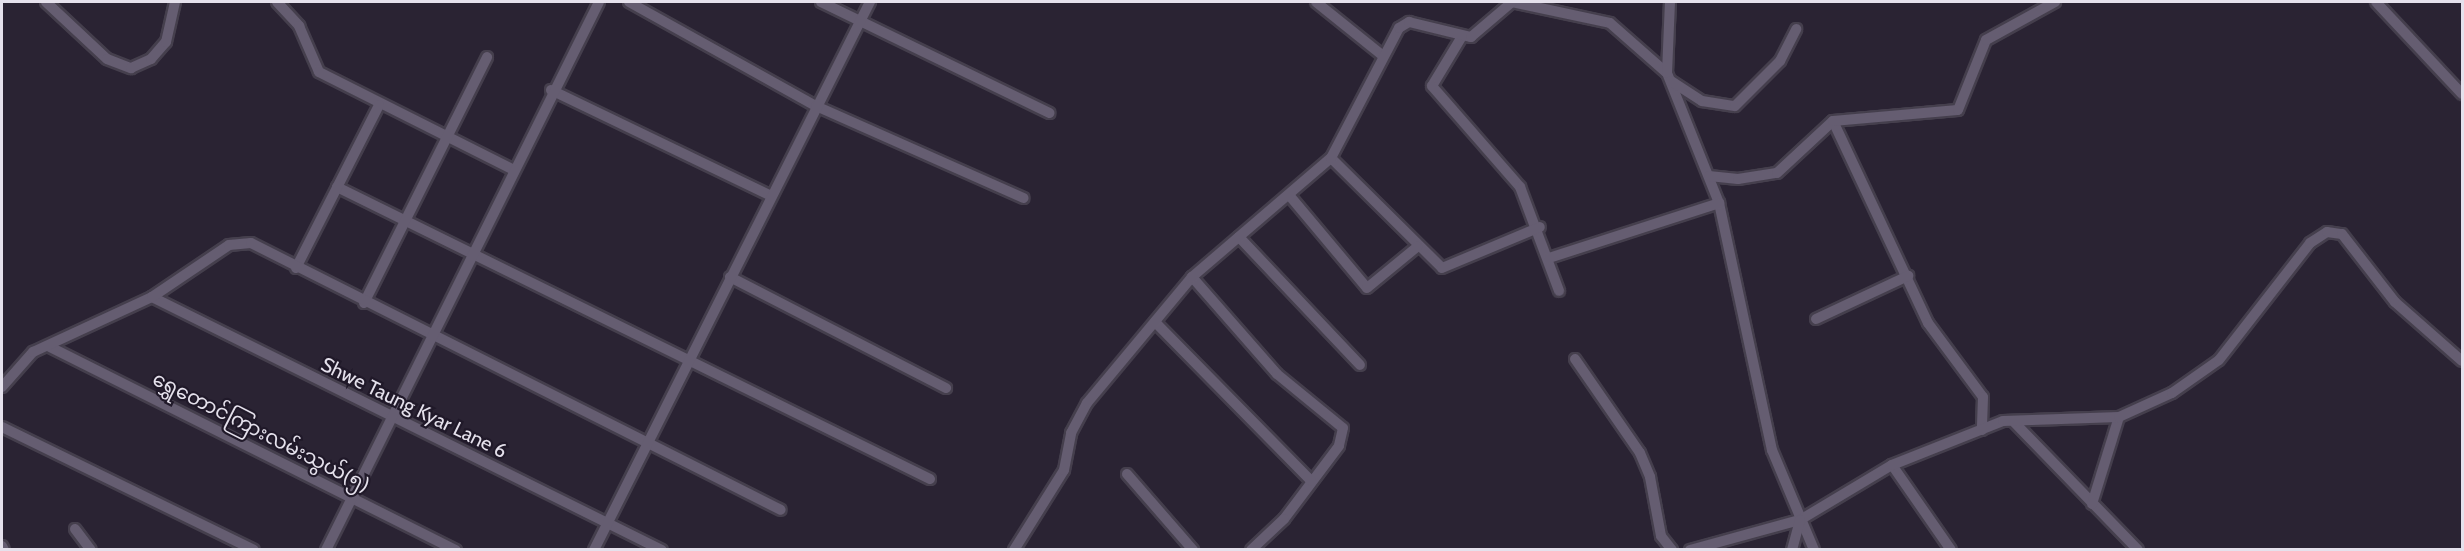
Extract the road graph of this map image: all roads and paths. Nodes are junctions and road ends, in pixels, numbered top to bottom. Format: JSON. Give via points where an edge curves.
{"nodes":[{"id":1,"x":46,"y":2,"type":"edge"},
{"id":2,"x":175,"y":2,"type":"edge"},
{"id":3,"x":277,"y":2,"type":"edge"},
{"id":4,"x":599,"y":2,"type":"edge"},
{"id":5,"x":629,"y":2,"type":"edge"},
{"id":6,"x":820,"y":2,"type":"edge"},
{"id":7,"x":870,"y":2,"type":"edge"},
{"id":8,"x":1316,"y":2,"type":"edge"},
{"id":9,"x":1512,"y":2,"type":"edge"},
{"id":10,"x":1670,"y":2,"type":"edge"},
{"id":11,"x":2055,"y":2,"type":"edge"},
{"id":12,"x":2376,"y":2,"type":"edge"},
{"id":13,"x":858,"y":20,"type":"junction"},
{"id":14,"x":1796,"y":29,"type":"dead end"},
{"id":15,"x":1461,"y":39,"type":"junction"},
{"id":16,"x":1382,"y":55,"type":"junction"},
{"id":17,"x":487,"y":57,"type":"dead end"},
{"id":18,"x":1669,"y":77,"type":"junction"},
{"id":19,"x":551,"y":90,"type":"junction"},
{"id":20,"x":2463,"y":94,"type":"edge"},
{"id":21,"x":379,"y":105,"type":"junction"},
{"id":22,"x":816,"y":106,"type":"junction"},
{"id":23,"x":1050,"y":113,"type":"dead end"},
{"id":24,"x":1833,"y":121,"type":"junction"},
{"id":25,"x":446,"y":137,"type":"junction"},
{"id":26,"x":1331,"y":158,"type":"junction"},
{"id":27,"x":512,"y":169,"type":"junction"},
{"id":28,"x":1709,"y":176,"type":"junction"},
{"id":29,"x":337,"y":187,"type":"junction"},
{"id":30,"x":1289,"y":195,"type":"junction"},
{"id":31,"x":771,"y":196,"type":"junction"},
{"id":32,"x":1024,"y":198,"type":"dead end"},
{"id":33,"x":1719,"y":203,"type":"junction"},
{"id":34,"x":405,"y":220,"type":"junction"},
{"id":35,"x":1540,"y":228,"type":"junction"},
{"id":36,"x":1239,"y":237,"type":"junction"},
{"id":37,"x":1417,"y":247,"type":"junction"},
{"id":38,"x":471,"y":253,"type":"junction"},
{"id":39,"x":1549,"y":258,"type":"junction"},
{"id":40,"x":296,"y":268,"type":"junction"},
{"id":41,"x":1908,"y":276,"type":"junction"},
{"id":42,"x":730,"y":277,"type":"junction"},
{"id":43,"x":1192,"y":277,"type":"junction"},
{"id":44,"x":1560,"y":291,"type":"dead end"},
{"id":45,"x":152,"y":297,"type":"junction"},
{"id":46,"x":364,"y":303,"type":"junction"},
{"id":47,"x":1816,"y":319,"type":"dead end"},
{"id":48,"x":1155,"y":322,"type":"junction"},
{"id":49,"x":430,"y":335,"type":"junction"},
{"id":50,"x":50,"y":346,"type":"junction"},
{"id":51,"x":689,"y":359,"type":"junction"},
{"id":52,"x":1575,"y":359,"type":"dead end"},
{"id":53,"x":2463,"y":362,"type":"edge"},
{"id":54,"x":1360,"y":365,"type":"dead end"},
{"id":55,"x":2,"y":387,"type":"edge"},
{"id":56,"x":945,"y":388,"type":"dead end"},
{"id":57,"x":390,"y":417,"type":"junction"},
{"id":58,"x":2119,"y":417,"type":"junction"},
{"id":59,"x":2014,"y":422,"type":"junction"},
{"id":60,"x":2,"y":427,"type":"edge"},
{"id":61,"x":1982,"y":430,"type":"junction"},
{"id":62,"x":648,"y":442,"type":"junction"},
{"id":63,"x":1892,"y":465,"type":"junction"},
{"id":64,"x":1127,"y":474,"type":"dead end"},
{"id":65,"x":930,"y":479,"type":"dead end"},
{"id":66,"x":1311,"y":481,"type":"junction"},
{"id":67,"x":351,"y":497,"type":"junction"},
{"id":68,"x":2092,"y":504,"type":"junction"},
{"id":69,"x":781,"y":510,"type":"dead end"},
{"id":70,"x":1800,"y":520,"type":"junction"},
{"id":71,"x":608,"y":523,"type":"junction"},
{"id":72,"x":75,"y":529,"type":"dead end"},
{"id":73,"x":92,"y":549,"type":"edge"},
{"id":74,"x":254,"y":549,"type":"edge"},
{"id":75,"x":326,"y":549,"type":"edge"},
{"id":76,"x":456,"y":549,"type":"edge"},
{"id":77,"x":594,"y":549,"type":"edge"},
{"id":78,"x":662,"y":549,"type":"edge"},
{"id":79,"x":1014,"y":549,"type":"edge"},
{"id":80,"x":1193,"y":549,"type":"edge"},
{"id":81,"x":1251,"y":549,"type":"edge"},
{"id":82,"x":1672,"y":549,"type":"edge"},
{"id":83,"x":1690,"y":549,"type":"edge"},
{"id":84,"x":1792,"y":549,"type":"edge"},
{"id":85,"x":1814,"y":549,"type":"edge"},
{"id":86,"x":1951,"y":549,"type":"edge"},
{"id":87,"x":2138,"y":549,"type":"edge"}],
"edges":[{"from":1,"to":2,"type":"street","via":[[107,59],[131,68],[151,59],[166,42]]},
{"from":3,"to":21,"type":"street","via":[[299,26],[319,72]]},
{"from":4,"to":19,"type":"street"},
{"from":5,"to":22,"type":"street"},
{"from":6,"to":13,"type":"street"},
{"from":7,"to":13,"type":"street"},
{"from":8,"to":16,"type":"street"},
{"from":9,"to":15,"type":"street","via":[[1471,37]]},
{"from":9,"to":18,"type":"street","via":[[1610,23]]},
{"from":10,"to":18,"type":"street"},
{"from":11,"to":24,"type":"street","via":[[2021,26],[1986,40],[1958,110]]},
{"from":12,"to":20,"type":"street"},
{"from":13,"to":22,"type":"street"},
{"from":13,"to":23,"type":"street"},
{"from":14,"to":18,"type":"street","via":[[1780,61],[1735,106],[1702,100]]},
{"from":15,"to":16,"type":"street","via":[[1409,22]]},
{"from":15,"to":35,"type":"street","via":[[1432,86],[1521,187]]},
{"from":16,"to":26,"type":"street"},
{"from":17,"to":25,"type":"street"},
{"from":18,"to":28,"type":"street"},
{"from":19,"to":27,"type":"street"},
{"from":19,"to":31,"type":"street"},
{"from":21,"to":25,"type":"street"},
{"from":21,"to":29,"type":"street"},
{"from":22,"to":31,"type":"street"},
{"from":22,"to":32,"type":"street"},
{"from":24,"to":28,"type":"street","via":[[1777,173],[1738,179]]},
{"from":24,"to":41,"type":"street"},
{"from":25,"to":27,"type":"street"},
{"from":25,"to":34,"type":"street"},
{"from":26,"to":30,"type":"street"},
{"from":26,"to":37,"type":"street"},
{"from":27,"to":38,"type":"street"},
{"from":28,"to":33,"type":"street"},
{"from":29,"to":34,"type":"street"},
{"from":29,"to":40,"type":"street"},
{"from":30,"to":36,"type":"street"},
{"from":30,"to":37,"type":"street","via":[[1358,284],[1367,288]]},
{"from":31,"to":42,"type":"street"},
{"from":33,"to":39,"type":"street"},
{"from":33,"to":70,"type":"street","via":[[1772,450]]},
{"from":34,"to":38,"type":"street"},
{"from":34,"to":46,"type":"street"},
{"from":35,"to":37,"type":"street","via":[[1451,267],[1433,264]]},
{"from":35,"to":39,"type":"street"},
{"from":36,"to":43,"type":"street"},
{"from":36,"to":54,"type":"street"},
{"from":38,"to":49,"type":"street"},
{"from":38,"to":51,"type":"street"},
{"from":39,"to":44,"type":"street"},
{"from":40,"to":45,"type":"street","via":[[239,242]]},
{"from":40,"to":46,"type":"street"},
{"from":41,"to":47,"type":"street"},
{"from":41,"to":61,"type":"street","via":[[1928,323],[1983,397]]},
{"from":42,"to":51,"type":"street"},
{"from":42,"to":56,"type":"street"},
{"from":43,"to":48,"type":"street"},
{"from":43,"to":66,"type":"street","via":[[1277,374],[1343,428],[1339,446]]},
{"from":45,"to":50,"type":"street"},
{"from":45,"to":57,"type":"street","name":"Shwe Taung Kyar Lane 6"},
{"from":46,"to":49,"type":"street"},
{"from":48,"to":66,"type":"street"},
{"from":48,"to":79,"type":"street","via":[[1087,403],[1071,433],[1064,470]]},
{"from":49,"to":57,"type":"street"},
{"from":49,"to":62,"type":"street"},
{"from":50,"to":55,"type":"street","via":[[33,352]]},
{"from":50,"to":67,"type":"street","name":"ရွှေတောင်ကြားလမ်းသွယ်(၅)"},
{"from":51,"to":62,"type":"street"},
{"from":51,"to":65,"type":"street"},
{"from":52,"to":82,"type":"street","via":[[1640,453],[1650,477],[1661,536]]},
{"from":53,"to":58,"type":"street","via":[[2395,302],[2342,234],[2327,232],[2310,243],[2219,360],[2196,379]]},
{"from":57,"to":67,"type":"street"},
{"from":57,"to":71,"type":"street","name":"Shwe Taung Kyar Lane 6"},
{"from":58,"to":59,"type":"street"},
{"from":58,"to":68,"type":"street"},
{"from":59,"to":61,"type":"street"},
{"from":59,"to":68,"type":"street"},
{"from":60,"to":74,"type":"street"},
{"from":61,"to":63,"type":"street"},
{"from":62,"to":69,"type":"street"},
{"from":62,"to":71,"type":"street"},
{"from":63,"to":70,"type":"street"},
{"from":63,"to":86,"type":"street"},
{"from":64,"to":80,"type":"street"},
{"from":66,"to":81,"type":"street","via":[[1284,519]]},
{"from":67,"to":75,"type":"street"},
{"from":67,"to":76,"type":"street","name":"ရွှေတောင်ကြားလမ်းသွယ်(၅)"},
{"from":68,"to":87,"type":"street"},
{"from":70,"to":83,"type":"street"},
{"from":70,"to":84,"type":"street"},
{"from":70,"to":85,"type":"street"},
{"from":71,"to":77,"type":"street"},
{"from":71,"to":78,"type":"street","name":"Shwe Taung Kyar Lane 6"},
{"from":72,"to":73,"type":"street"}]}
